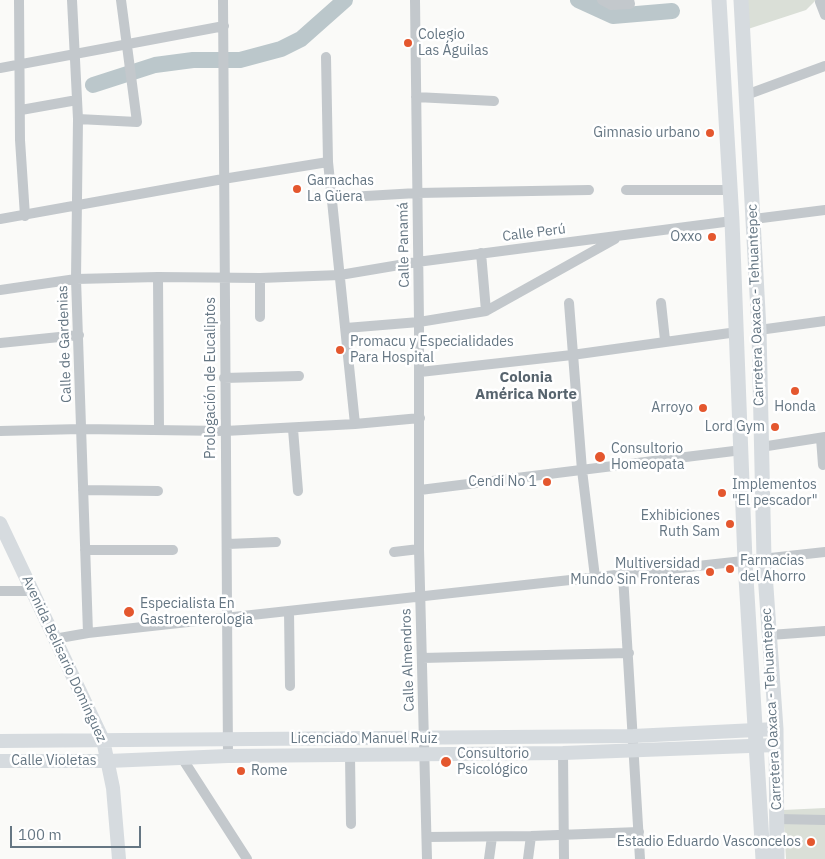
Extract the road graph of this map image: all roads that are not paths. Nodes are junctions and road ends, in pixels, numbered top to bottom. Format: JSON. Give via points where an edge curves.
{"nodes":[{"id":1,"x":19,"y":0,"type":"edge"},
{"id":2,"x":72,"y":0,"type":"edge"},
{"id":3,"x":121,"y":0,"type":"edge"},
{"id":4,"x":224,"y":0,"type":"edge"},
{"id":5,"x":415,"y":0,"type":"edge"},
{"id":6,"x":602,"y":0,"type":"edge"},
{"id":7,"x":719,"y":0,"type":"edge"},
{"id":8,"x":741,"y":0,"type":"edge"},
{"id":9,"x":821,"y":1,"type":"edge"},
{"id":10,"x":630,"y":2,"type":"edge"},
{"id":11,"x":825,"y":15,"type":"edge"},
{"id":12,"x":224,"y":26,"type":"junction"},
{"id":13,"x":128,"y":45,"type":"junction"},
{"id":14,"x":75,"y":54,"type":"junction"},
{"id":15,"x":326,"y":57,"type":"dead end"},
{"id":16,"x":21,"y":64,"type":"junction"},
{"id":17,"x":825,"y":66,"type":"edge"},
{"id":18,"x":0,"y":68,"type":"edge"},
{"id":19,"x":746,"y":95,"type":"junction"},
{"id":20,"x":416,"y":97,"type":"junction"},
{"id":21,"x":77,"y":100,"type":"junction"},
{"id":22,"x":494,"y":101,"type":"dead end"},
{"id":23,"x":21,"y":110,"type":"junction"},
{"id":24,"x":78,"y":120,"type":"junction"},
{"id":25,"x":328,"y":162,"type":"junction"},
{"id":26,"x":223,"y":178,"type":"junction"},
{"id":27,"x":589,"y":190,"type":"dead end"},
{"id":28,"x":626,"y":190,"type":"dead end"},
{"id":29,"x":729,"y":190,"type":"junction"},
{"id":30,"x":417,"y":193,"type":"junction"},
{"id":31,"x":332,"y":198,"type":"junction"},
{"id":32,"x":77,"y":206,"type":"junction"},
{"id":33,"x":825,"y":210,"type":"edge"},
{"id":34,"x":26,"y":216,"type":"junction"},
{"id":35,"x":754,"y":219,"type":"junction"},
{"id":36,"x":0,"y":220,"type":"edge"},
{"id":37,"x":732,"y":221,"type":"junction"},
{"id":38,"x":620,"y":237,"type":"junction"},
{"id":39,"x":481,"y":253,"type":"junction"},
{"id":40,"x":417,"y":262,"type":"junction"},
{"id":41,"x":340,"y":275,"type":"junction"},
{"id":42,"x":158,"y":277,"type":"junction"},
{"id":43,"x":225,"y":278,"type":"junction"},
{"id":44,"x":260,"y":278,"type":"junction"},
{"id":45,"x":76,"y":280,"type":"junction"},
{"id":46,"x":0,"y":290,"type":"edge"},
{"id":47,"x":570,"y":303,"type":"dead end"},
{"id":48,"x":661,"y":304,"type":"dead end"},
{"id":49,"x":486,"y":311,"type":"junction"},
{"id":50,"x":260,"y":317,"type":"dead end"},
{"id":51,"x":825,"y":321,"type":"edge"},
{"id":52,"x":420,"y":322,"type":"junction"},
{"id":53,"x":346,"y":328,"type":"junction"},
{"id":54,"x":759,"y":330,"type":"junction"},
{"id":55,"x":737,"y":332,"type":"junction"},
{"id":56,"x":79,"y":335,"type":"junction"},
{"id":57,"x":665,"y":340,"type":"junction"},
{"id":58,"x":0,"y":343,"type":"edge"},
{"id":59,"x":572,"y":355,"type":"junction"},
{"id":60,"x":420,"y":372,"type":"junction"},
{"id":61,"x":299,"y":376,"type":"dead end"},
{"id":62,"x":224,"y":378,"type":"junction"},
{"id":63,"x":420,"y":418,"type":"junction"},
{"id":64,"x":355,"y":424,"type":"junction"},
{"id":65,"x":81,"y":429,"type":"junction"},
{"id":66,"x":293,"y":429,"type":"junction"},
{"id":67,"x":159,"y":430,"type":"junction"},
{"id":68,"x":0,"y":431,"type":"edge"},
{"id":69,"x":225,"y":431,"type":"junction"},
{"id":70,"x":823,"y":438,"type":"edge"},
{"id":71,"x":761,"y":447,"type":"junction"},
{"id":72,"x":742,"y":450,"type":"junction"},
{"id":73,"x":823,"y":465,"type":"dead end"},
{"id":74,"x":582,"y":470,"type":"junction"},
{"id":75,"x":83,"y":490,"type":"junction"},
{"id":76,"x":158,"y":490,"type":"dead end"},
{"id":77,"x":420,"y":490,"type":"junction"},
{"id":78,"x":298,"y":491,"type":"dead end"},
{"id":79,"x":0,"y":523,"type":"edge"},
{"id":80,"x":276,"y":542,"type":"dead end"},
{"id":81,"x":228,"y":544,"type":"junction"},
{"id":82,"x":419,"y":549,"type":"junction"},
{"id":83,"x":85,"y":550,"type":"junction"},
{"id":84,"x":174,"y":550,"type":"dead end"},
{"id":85,"x":394,"y":552,"type":"dead end"},
{"id":86,"x":825,"y":552,"type":"edge"},
{"id":87,"x":764,"y":559,"type":"junction"},
{"id":88,"x":746,"y":561,"type":"junction"},
{"id":89,"x":623,"y":575,"type":"junction"},
{"id":90,"x":595,"y":577,"type":"junction"},
{"id":91,"x":0,"y":591,"type":"edge"},
{"id":92,"x":34,"y":591,"type":"junction"},
{"id":93,"x":420,"y":596,"type":"junction"},
{"id":94,"x":289,"y":611,"type":"junction"},
{"id":95,"x":226,"y":618,"type":"junction"},
{"id":96,"x":825,"y":631,"type":"edge"},
{"id":97,"x":88,"y":633,"type":"junction"},
{"id":98,"x":770,"y":636,"type":"junction"},
{"id":99,"x":54,"y":639,"type":"junction"},
{"id":100,"x":629,"y":653,"type":"junction"},
{"id":101,"x":422,"y":658,"type":"junction"},
{"id":102,"x":290,"y":686,"type":"dead end"},
{"id":103,"x":776,"y":729,"type":"junction"},
{"id":104,"x":757,"y":738,"type":"junction"},
{"id":105,"x":103,"y":740,"type":"junction"},
{"id":106,"x":227,"y":740,"type":"junction"},
{"id":107,"x":424,"y":740,"type":"junction"},
{"id":108,"x":0,"y":741,"type":"edge"},
{"id":109,"x":634,"y":744,"type":"junction"},
{"id":110,"x":776,"y":745,"type":"junction"},
{"id":111,"x":563,"y":753,"type":"junction"},
{"id":112,"x":424,"y":755,"type":"junction"},
{"id":113,"x":228,"y":756,"type":"junction"},
{"id":114,"x":350,"y":756,"type":"junction"},
{"id":115,"x":182,"y":758,"type":"junction"},
{"id":116,"x":0,"y":761,"type":"edge"},
{"id":117,"x":108,"y":761,"type":"junction"},
{"id":118,"x":761,"y":801,"type":"junction"},
{"id":119,"x":778,"y":820,"type":"junction"},
{"id":120,"x":825,"y":820,"type":"edge"},
{"id":121,"x":351,"y":824,"type":"dead end"},
{"id":122,"x":639,"y":832,"type":"junction"},
{"id":123,"x":564,"y":835,"type":"junction"},
{"id":124,"x":492,"y":836,"type":"junction"},
{"id":125,"x":531,"y":836,"type":"junction"},
{"id":126,"x":427,"y":837,"type":"junction"},
{"id":127,"x":779,"y":854,"type":"edge"},
{"id":128,"x":119,"y":859,"type":"edge"},
{"id":129,"x":248,"y":859,"type":"edge"},
{"id":130,"x":427,"y":859,"type":"edge"},
{"id":131,"x":489,"y":859,"type":"edge"},
{"id":132,"x":528,"y":859,"type":"edge"},
{"id":133,"x":564,"y":859,"type":"edge"},
{"id":134,"x":640,"y":859,"type":"edge"},
{"id":135,"x":763,"y":859,"type":"edge"}],
"edges":[{"from":1,"to":16,"type":"street"},
{"from":2,"to":14,"type":"street","name":"Calle de Gardenias"},
{"from":3,"to":13,"type":"street"},
{"from":4,"to":12,"type":"street","name":"Prologación de Eucaliptos"},
{"from":5,"to":20,"type":"street","name":"Calle Panamá"},
{"from":6,"to":10,"type":"street","via":[[611,5]]},
{"from":7,"to":29,"type":"main road","name":"Carretera Oaxaca - Tehuantepec"},
{"from":8,"to":19,"type":"main road","name":"Carretera Oaxaca - Tehuantepec"},
{"from":9,"to":11,"type":"street"},
{"from":12,"to":13,"type":"street"},
{"from":12,"to":26,"type":"street","name":"Prologación de Eucaliptos"},
{"from":13,"to":14,"type":"street"},
{"from":13,"to":24,"type":"street","via":[[137,122]]},
{"from":14,"to":16,"type":"street"},
{"from":14,"to":21,"type":"street","name":"Calle de Gardenias"},
{"from":15,"to":25,"type":"street"},
{"from":16,"to":18,"type":"street"},
{"from":16,"to":23,"type":"street"},
{"from":17,"to":19,"type":"street"},
{"from":19,"to":35,"type":"main road","name":"Carretera Oaxaca - Tehuantepec"},
{"from":20,"to":22,"type":"street"},
{"from":20,"to":30,"type":"street","name":"Calle Panamá"},
{"from":21,"to":23,"type":"street"},
{"from":21,"to":24,"type":"street","name":"Calle de Gardenias"},
{"from":23,"to":34,"type":"street"},
{"from":24,"to":32,"type":"street","name":"Calle de Gardenias"},
{"from":25,"to":26,"type":"street"},
{"from":25,"to":31,"type":"street"},
{"from":26,"to":32,"type":"street"},
{"from":26,"to":43,"type":"street","name":"Prologación de Eucaliptos"},
{"from":27,"to":30,"type":"street"},
{"from":28,"to":29,"type":"street"},
{"from":29,"to":37,"type":"main road","name":"Carretera Oaxaca - Tehuantepec"},
{"from":30,"to":31,"type":"street"},
{"from":30,"to":40,"type":"street","name":"Calle Panamá"},
{"from":31,"to":41,"type":"street"},
{"from":32,"to":34,"type":"street"},
{"from":32,"to":45,"type":"street","name":"Calle de Gardenias"},
{"from":33,"to":35,"type":"street"},
{"from":34,"to":36,"type":"street"},
{"from":35,"to":54,"type":"main road","name":"Carretera Oaxaca - Tehuantepec"},
{"from":37,"to":38,"type":"street","name":"Calle Perú"},
{"from":37,"to":55,"type":"main road","name":"Carretera Oaxaca - Tehuantepec"},
{"from":38,"to":39,"type":"street","name":"Calle Perú"},
{"from":38,"to":49,"type":"street"},
{"from":39,"to":40,"type":"street","name":"Calle Perú"},
{"from":39,"to":49,"type":"street"},
{"from":40,"to":41,"type":"street","name":"Calle Perú"},
{"from":40,"to":52,"type":"street","name":"Calle Panamá"},
{"from":41,"to":44,"type":"street","name":"Calle Perú"},
{"from":41,"to":53,"type":"street"},
{"from":42,"to":43,"type":"street","name":"Calle Perú"},
{"from":42,"to":45,"type":"street","name":"Calle Perú"},
{"from":42,"to":67,"type":"street"},
{"from":43,"to":44,"type":"street","name":"Calle Perú"},
{"from":43,"to":62,"type":"street","name":"Prologación de Eucaliptos"},
{"from":44,"to":50,"type":"street"},
{"from":45,"to":46,"type":"street","name":"Calle Perú"},
{"from":45,"to":56,"type":"street","name":"Calle de Gardenias"},
{"from":47,"to":59,"type":"street"},
{"from":48,"to":57,"type":"street"},
{"from":49,"to":52,"type":"street"},
{"from":51,"to":54,"type":"street"},
{"from":52,"to":53,"type":"street"},
{"from":52,"to":60,"type":"street","name":"Calle Panamá"},
{"from":53,"to":64,"type":"street"},
{"from":54,"to":71,"type":"main road","name":"Carretera Oaxaca - Tehuantepec"},
{"from":55,"to":57,"type":"street"},
{"from":55,"to":72,"type":"main road","name":"Carretera Oaxaca - Tehuantepec"},
{"from":56,"to":58,"type":"street"},
{"from":56,"to":65,"type":"street","name":"Calle de Gardenias"},
{"from":57,"to":59,"type":"street"},
{"from":59,"to":60,"type":"street"},
{"from":59,"to":74,"type":"street"},
{"from":60,"to":63,"type":"street","name":"Calle Panamá"},
{"from":61,"to":62,"type":"street"},
{"from":62,"to":69,"type":"street","name":"Prologación de Eucaliptos"},
{"from":63,"to":64,"type":"street"},
{"from":63,"to":77,"type":"street","name":"Calle Panamá"},
{"from":64,"to":66,"type":"street"},
{"from":65,"to":67,"type":"street"},
{"from":65,"to":68,"type":"street"},
{"from":65,"to":75,"type":"street","name":"Calle de Gardenias"},
{"from":66,"to":69,"type":"street"},
{"from":66,"to":78,"type":"street"},
{"from":67,"to":69,"type":"street"},
{"from":69,"to":81,"type":"street","name":"Prologación de Eucaliptos"},
{"from":70,"to":71,"type":"street"},
{"from":70,"to":73,"type":"street"},
{"from":71,"to":87,"type":"main road","name":"Carretera Oaxaca - Tehuantepec"},
{"from":72,"to":74,"type":"street"},
{"from":72,"to":88,"type":"main road","name":"Carretera Oaxaca - Tehuantepec"},
{"from":74,"to":77,"type":"street"},
{"from":74,"to":90,"type":"street"},
{"from":75,"to":76,"type":"street"},
{"from":75,"to":83,"type":"street","name":"Calle de Gardenias"},
{"from":77,"to":82,"type":"street","name":"Calle Almendros"},
{"from":79,"to":92,"type":"street","name":"Avenida Belisario Domínguez"},
{"from":80,"to":81,"type":"street"},
{"from":81,"to":95,"type":"street","name":"Prologación de Eucaliptos"},
{"from":82,"to":85,"type":"street"},
{"from":82,"to":93,"type":"street","name":"Calle Almendros"},
{"from":83,"to":84,"type":"street"},
{"from":83,"to":97,"type":"street","name":"Calle de Gardenias"},
{"from":86,"to":87,"type":"street"},
{"from":87,"to":88,"type":"street"},
{"from":87,"to":98,"type":"main road","name":"Carretera Oaxaca - Tehuantepec"},
{"from":88,"to":89,"type":"street"},
{"from":88,"to":104,"type":"main road","name":"Carretera Oaxaca - Tehuantepec"},
{"from":89,"to":90,"type":"street"},
{"from":89,"to":100,"type":"street"},
{"from":90,"to":93,"type":"street"},
{"from":91,"to":92,"type":"street"},
{"from":92,"to":99,"type":"street","name":"Avenida Belisario Domínguez"},
{"from":93,"to":94,"type":"street"},
{"from":93,"to":101,"type":"street","name":"Calle Almendros"},
{"from":94,"to":95,"type":"street"},
{"from":94,"to":102,"type":"street"},
{"from":95,"to":97,"type":"street"},
{"from":95,"to":106,"type":"street","name":"Prologación de Eucaliptos"},
{"from":96,"to":98,"type":"street"},
{"from":97,"to":99,"type":"street"},
{"from":98,"to":103,"type":"main road","name":"Carretera Oaxaca - Tehuantepec"},
{"from":99,"to":105,"type":"street","name":"Avenida Belisario Domínguez"},
{"from":100,"to":101,"type":"street"},
{"from":100,"to":109,"type":"street"},
{"from":101,"to":107,"type":"street","name":"Calle Almendros"},
{"from":103,"to":104,"type":"street","name":"Licenciado Manuel Ruiz"},
{"from":103,"to":110,"type":"main road","name":"Carretera Oaxaca - Tehuantepec"},
{"from":104,"to":109,"type":"street","name":"Licenciado Manuel Ruiz"},
{"from":104,"to":110,"type":"street","name":"Licenciado Manuel Ruiz"},
{"from":104,"to":118,"type":"main road","name":"Carretera Oaxaca - Tehuantepec"},
{"from":105,"to":106,"type":"street","name":"Licenciado Manuel Ruiz"},
{"from":105,"to":108,"type":"street","name":"Calle Violetas"},
{"from":105,"to":117,"type":"street","name":"Avenida Belisario Domínguez"},
{"from":106,"to":107,"type":"street","name":"Licenciado Manuel Ruiz"},
{"from":106,"to":113,"type":"street","name":"Prologación de Eucaliptos"},
{"from":107,"to":109,"type":"street","name":"Licenciado Manuel Ruiz"},
{"from":107,"to":112,"type":"street","name":"Calle Almendros"},
{"from":109,"to":111,"type":"street","name":"Licenciado Manuel Ruiz"},
{"from":109,"to":122,"type":"street"},
{"from":110,"to":119,"type":"main road","name":"Carretera Oaxaca - Tehuantepec"},
{"from":111,"to":112,"type":"street","name":"Licenciado Manuel Ruiz"},
{"from":111,"to":123,"type":"street"},
{"from":112,"to":114,"type":"street","name":"Licenciado Manuel Ruiz"},
{"from":112,"to":126,"type":"street","name":"Calle Almendros"},
{"from":113,"to":114,"type":"street","name":"Licenciado Manuel Ruiz"},
{"from":113,"to":115,"type":"street","name":"Licenciado Manuel Ruiz"},
{"from":114,"to":121,"type":"street"},
{"from":115,"to":117,"type":"street","name":"Licenciado Manuel Ruiz"},
{"from":115,"to":129,"type":"street"},
{"from":116,"to":117,"type":"street","name":"Calle Violetas"},
{"from":117,"to":128,"type":"street","name":"Avenida Belisario Domínguez"},
{"from":118,"to":127,"type":"main road"},
{"from":118,"to":135,"type":"main road"},
{"from":119,"to":120,"type":"street"},
{"from":119,"to":127,"type":"main road","name":"Carretera Oaxaca - Tehuantepec"},
{"from":122,"to":123,"type":"street"},
{"from":122,"to":134,"type":"street"},
{"from":123,"to":125,"type":"street"},
{"from":123,"to":133,"type":"street"},
{"from":124,"to":125,"type":"street"},
{"from":124,"to":126,"type":"street"},
{"from":124,"to":131,"type":"street"},
{"from":125,"to":132,"type":"street"},
{"from":126,"to":130,"type":"street","name":"Calle Almendros"}]}
